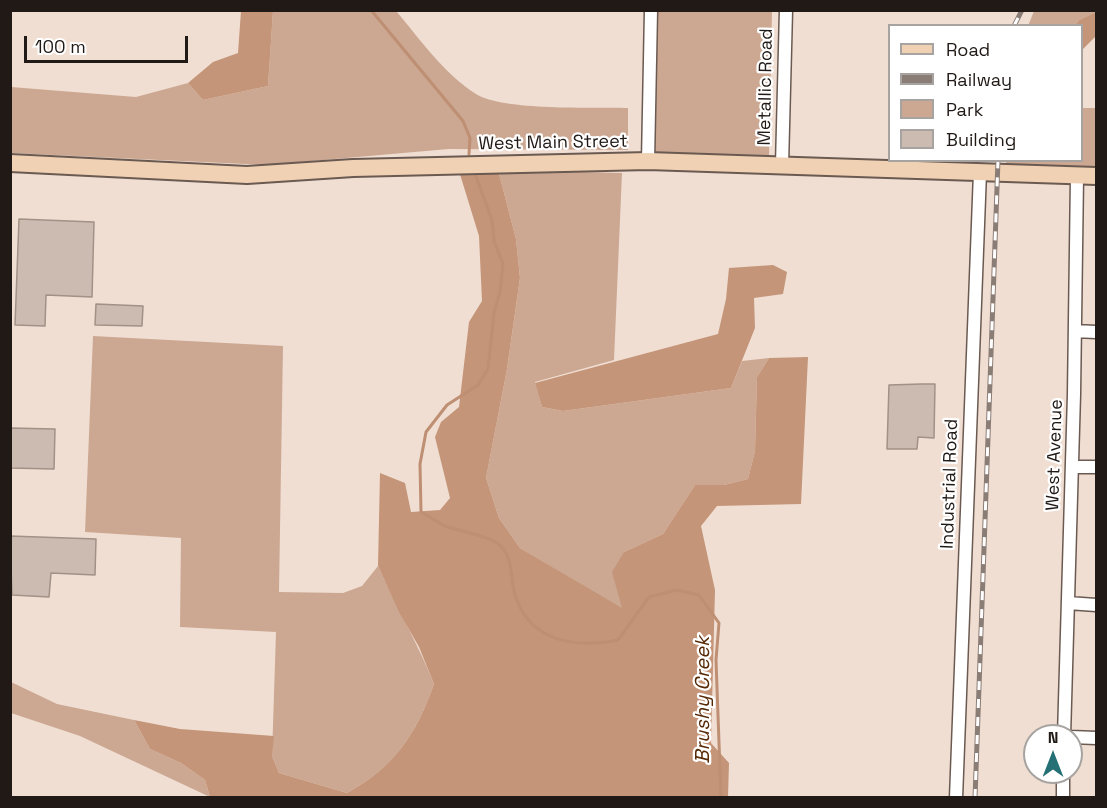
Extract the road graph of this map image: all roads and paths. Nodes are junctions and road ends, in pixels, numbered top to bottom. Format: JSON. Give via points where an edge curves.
{"nodes":[{"id":1,"x":651,"y":10,"type":"edge"},
{"id":2,"x":786,"y":10,"type":"edge"},
{"id":3,"x":648,"y":161,"type":"junction"},
{"id":4,"x":10,"y":163,"type":"edge"},
{"id":5,"x":782,"y":165,"type":"junction"},
{"id":6,"x":980,"y":172,"type":"junction"},
{"id":7,"x":1077,"y":176,"type":"junction"},
{"id":8,"x":1096,"y":176,"type":"edge"},
{"id":9,"x":1075,"y":331,"type":"junction"},
{"id":10,"x":1096,"y":332,"type":"edge"},
{"id":11,"x":1072,"y":467,"type":"junction"},
{"id":12,"x":1096,"y":467,"type":"edge"},
{"id":13,"x":1068,"y":603,"type":"junction"},
{"id":14,"x":1096,"y":605,"type":"edge"},
{"id":15,"x":1064,"y":724,"type":"edge"},
{"id":16,"x":956,"y":798,"type":"edge"}],
"edges":[{"from":1,"to":3,"type":"street"},
{"from":2,"to":5,"type":"street","name":"Metallic Road"},
{"from":3,"to":4,"type":"main road","name":"West Main Street","via":[[376,167],[247,175]]},
{"from":3,"to":5,"type":"main road","name":"West Main Street"},
{"from":5,"to":6,"type":"main road","name":"West Main Street"},
{"from":6,"to":7,"type":"main road","name":"West Main Street"},
{"from":6,"to":16,"type":"street","name":"Industrial Road"},
{"from":7,"to":8,"type":"main road","name":"West Main Street"},
{"from":7,"to":9,"type":"street","name":"West Avenue"},
{"from":9,"to":10,"type":"street"},
{"from":9,"to":11,"type":"street","name":"West Avenue"},
{"from":11,"to":12,"type":"street"},
{"from":11,"to":13,"type":"street","name":"West Avenue"},
{"from":13,"to":14,"type":"street"},
{"from":13,"to":15,"type":"street","name":"West Avenue"}]}
